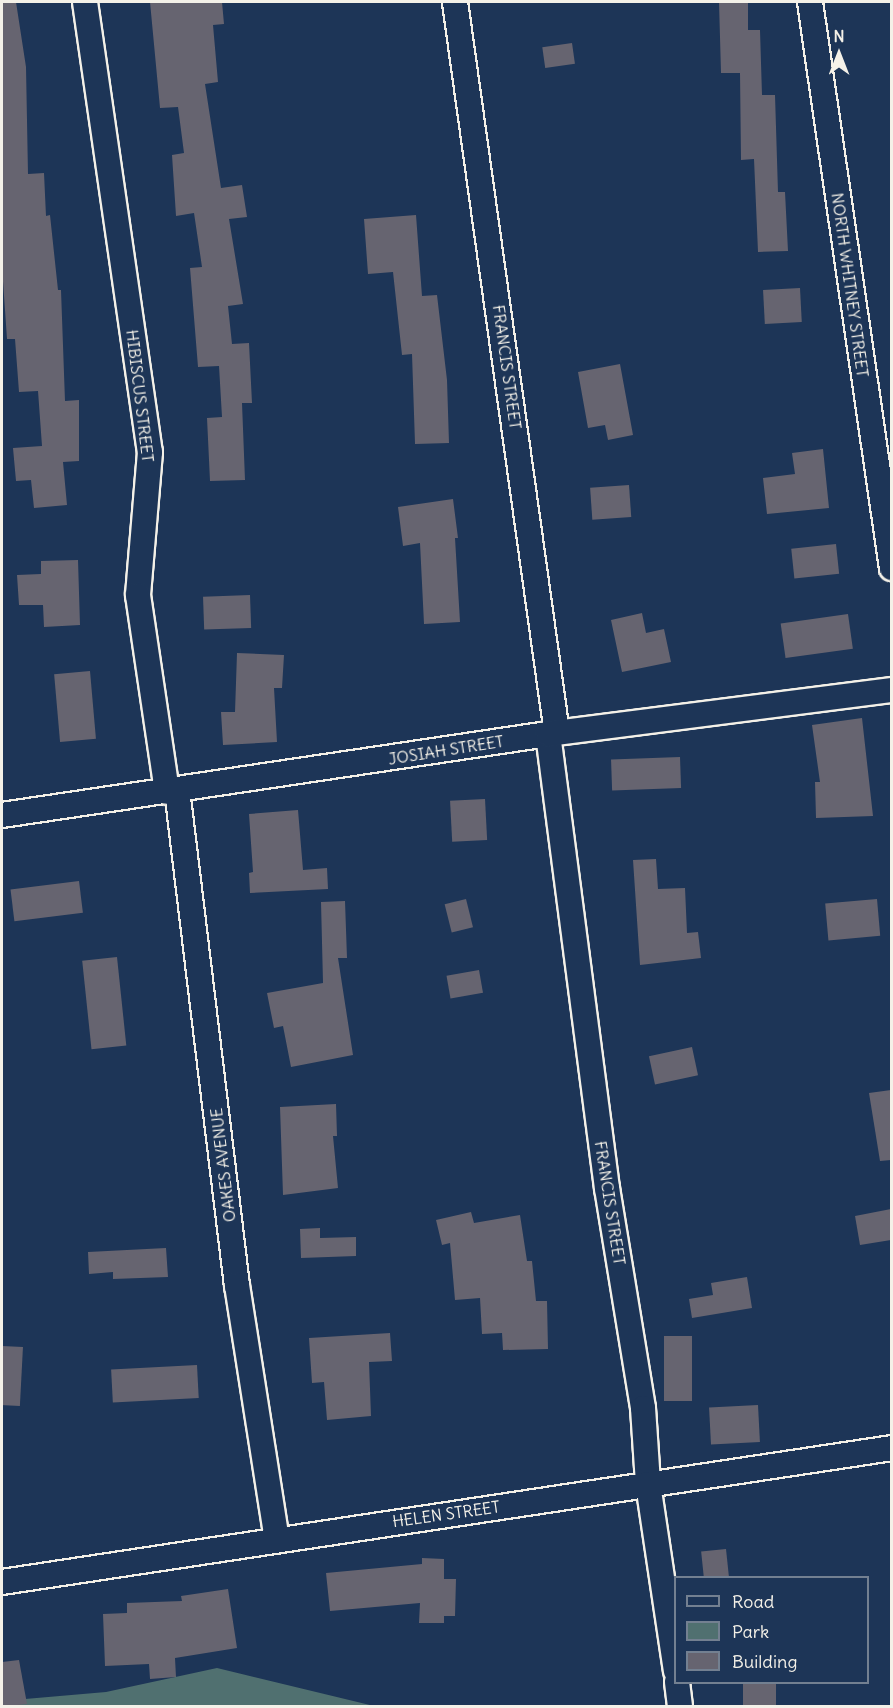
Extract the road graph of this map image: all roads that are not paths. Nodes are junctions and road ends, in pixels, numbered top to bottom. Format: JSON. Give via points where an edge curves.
{"nodes":[{"id":1,"x":85,"y":2,"type":"edge"},
{"id":2,"x":455,"y":2,"type":"edge"},
{"id":3,"x":810,"y":2,"type":"edge"},
{"id":4,"x":891,"y":568,"type":"edge"},
{"id":5,"x":891,"y":690,"type":"edge"},
{"id":6,"x":552,"y":734,"type":"junction"},
{"id":7,"x":172,"y":791,"type":"junction"},
{"id":8,"x":2,"y":814,"type":"edge"},
{"id":9,"x":891,"y":1448,"type":"edge"},
{"id":10,"x":648,"y":1484,"type":"junction"},
{"id":11,"x":277,"y":1539,"type":"junction"},
{"id":12,"x":2,"y":1582,"type":"edge"},
{"id":13,"x":674,"y":1664,"type":"edge"},
{"id":14,"x":677,"y":1684,"type":"edge"},
{"id":15,"x":680,"y":1707,"type":"edge"}],
"edges":[{"from":1,"to":7,"type":"street","name":"HIBISCUS STREET","via":[[150,452],[138,595]]},
{"from":2,"to":6,"type":"street","name":"FRANCIS STREET"},
{"from":3,"to":4,"type":"street","name":"NORTH WHITNEY STREET"},
{"from":5,"to":6,"type":"street","name":"JOSIAH STREET"},
{"from":6,"to":7,"type":"street","name":"JOSIAH STREET"},
{"from":6,"to":10,"type":"street","name":"FRANCIS STREET","via":[[607,1188],[643,1408]]},
{"from":7,"to":8,"type":"street","name":"JOSIAH STREET"},
{"from":7,"to":11,"type":"street","name":"OAKES AVENUE","via":[[237,1285]]},
{"from":9,"to":10,"type":"street","name":"HELEN STREET"},
{"from":10,"to":11,"type":"street","name":"HELEN STREET"},
{"from":10,"to":13,"type":"street","name":"FRANCIS STREET"},
{"from":11,"to":12,"type":"street","name":"HELEN STREET"},
{"from":14,"to":15,"type":"street"}]}
